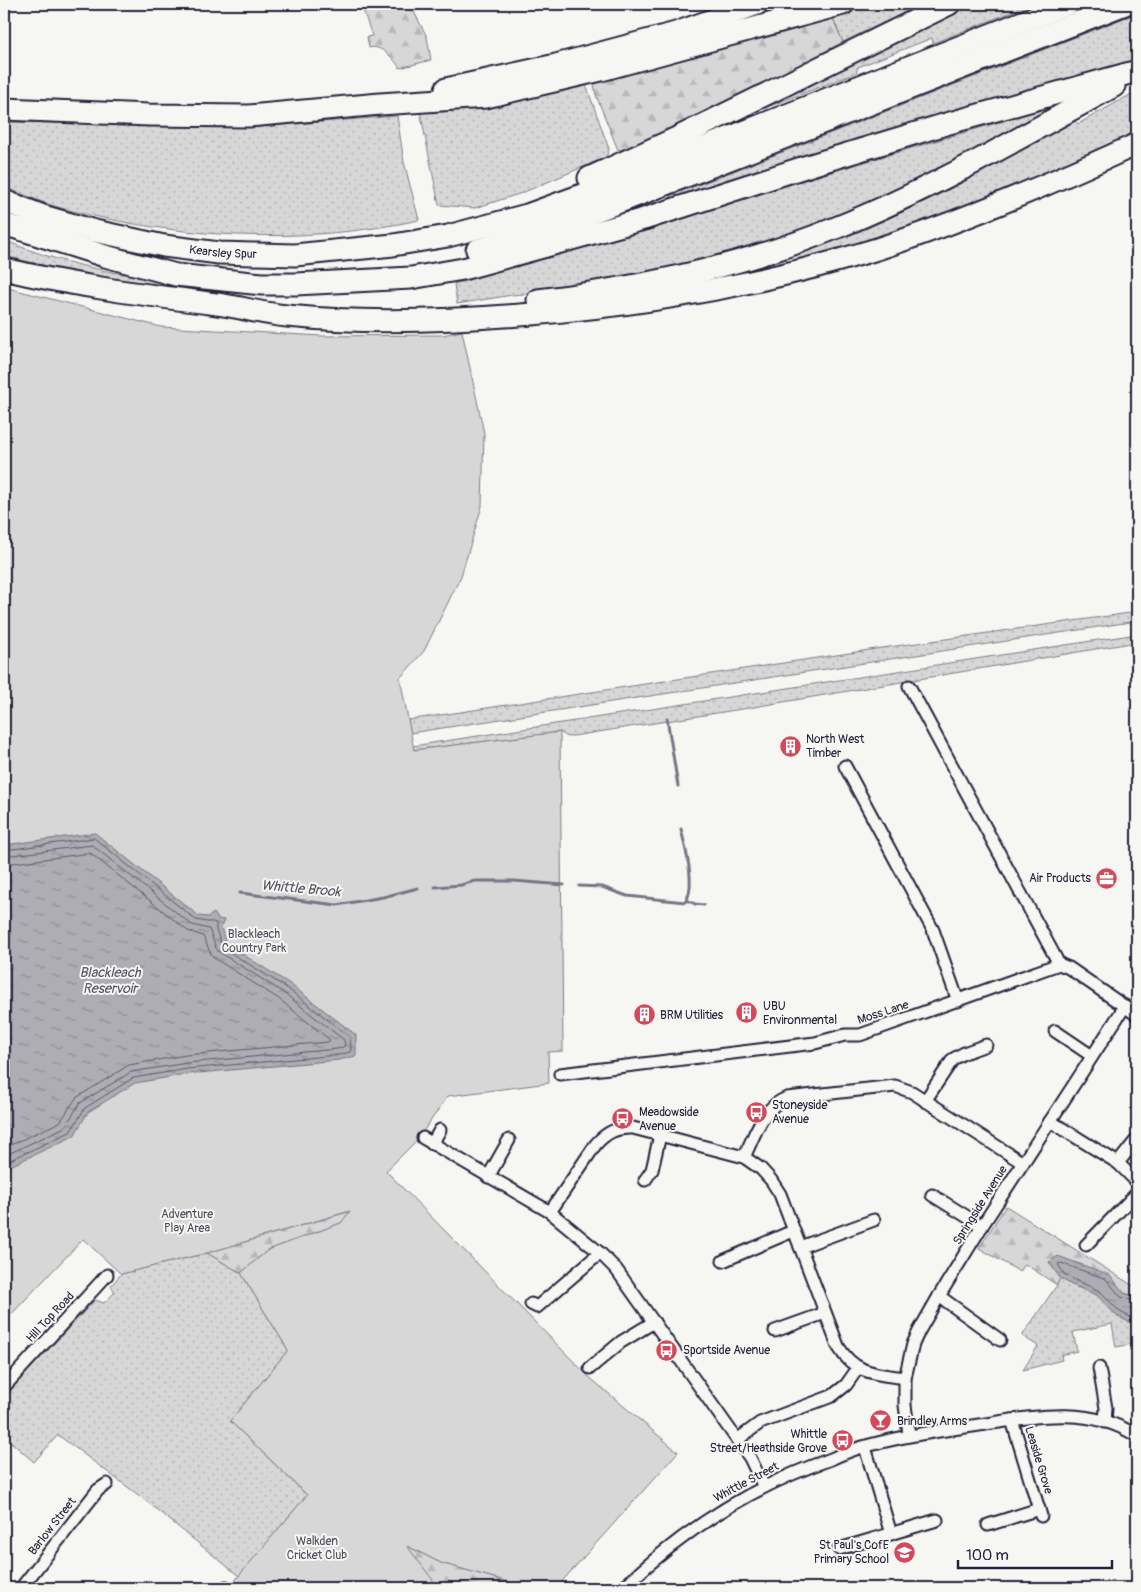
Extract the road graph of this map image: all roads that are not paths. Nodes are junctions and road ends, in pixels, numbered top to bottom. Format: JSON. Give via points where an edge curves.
{"nodes":[{"id":1,"x":757,"y":4,"type":"edge"},
{"id":2,"x":842,"y":4,"type":"edge"},
{"id":3,"x":949,"y":4,"type":"edge"},
{"id":4,"x":1068,"y":4,"type":"edge"},
{"id":5,"x":1125,"y":4,"type":"edge"},
{"id":6,"x":1137,"y":72,"type":"edge"},
{"id":7,"x":380,"y":104,"type":"junction"},
{"id":8,"x":4,"y":109,"type":"edge"},
{"id":9,"x":1137,"y":144,"type":"edge"},
{"id":10,"x":4,"y":201,"type":"edge"},
{"id":11,"x":4,"y":224,"type":"edge"},
{"id":12,"x":448,"y":236,"type":"junction"},
{"id":13,"x":127,"y":261,"type":"junction"},
{"id":14,"x":4,"y":270,"type":"edge"},
{"id":15,"x":238,"y":307,"type":"junction"},
{"id":16,"x":909,"y":686,"type":"dead end"},
{"id":17,"x":845,"y":766,"type":"dead end"},
{"id":18,"x":1060,"y":964,"type":"junction"},
{"id":19,"x":958,"y":1001,"type":"junction"},
{"id":20,"x":1125,"y":1006,"type":"junction"},
{"id":21,"x":1137,"y":1015,"type":"edge"},
{"id":22,"x":1055,"y":1031,"type":"dead end"},
{"id":23,"x":981,"y":1050,"type":"dead end"},
{"id":24,"x":1092,"y":1056,"type":"junction"},
{"id":25,"x":560,"y":1074,"type":"dead end"},
{"id":26,"x":925,"y":1101,"type":"junction"},
{"id":27,"x":1050,"y":1121,"type":"junction"},
{"id":28,"x":440,"y":1130,"type":"dead end"},
{"id":29,"x":660,"y":1136,"type":"junction"},
{"id":30,"x":1137,"y":1139,"type":"edge"},
{"id":31,"x":509,"y":1140,"type":"dead end"},
{"id":32,"x":744,"y":1157,"type":"junction"},
{"id":33,"x":1023,"y":1163,"type":"junction"},
{"id":34,"x":1118,"y":1163,"type":"junction"},
{"id":35,"x":488,"y":1177,"type":"junction"},
{"id":36,"x":645,"y":1180,"type":"dead end"},
{"id":37,"x":1137,"y":1182,"type":"edge"},
{"id":38,"x":1137,"y":1193,"type":"edge"},
{"id":39,"x":934,"y":1200,"type":"dead end"},
{"id":40,"x":550,"y":1212,"type":"junction"},
{"id":41,"x":874,"y":1220,"type":"dead end"},
{"id":42,"x":982,"y":1226,"type":"junction"},
{"id":43,"x":793,"y":1231,"type":"junction"},
{"id":44,"x":1086,"y":1245,"type":"dead end"},
{"id":45,"x":800,"y":1247,"type":"junction"},
{"id":46,"x":600,"y":1253,"type":"junction"},
{"id":47,"x":723,"y":1261,"type":"dead end"},
{"id":48,"x":107,"y":1275,"type":"dead end"},
{"id":49,"x":939,"y":1296,"type":"junction"},
{"id":50,"x":531,"y":1304,"type":"dead end"},
{"id":51,"x":825,"y":1313,"type":"junction"},
{"id":52,"x":654,"y":1322,"type":"junction"},
{"id":53,"x":775,"y":1331,"type":"dead end"},
{"id":54,"x":1000,"y":1340,"type":"dead end"},
{"id":55,"x":590,"y":1368,"type":"dead end"},
{"id":56,"x":858,"y":1368,"type":"junction"},
{"id":57,"x":1099,"y":1368,"type":"dead end"},
{"id":58,"x":905,"y":1378,"type":"junction"},
{"id":59,"x":4,"y":1387,"type":"edge"},
{"id":60,"x":1012,"y":1420,"type":"junction"},
{"id":61,"x":1105,"y":1422,"type":"junction"},
{"id":62,"x":909,"y":1436,"type":"junction"},
{"id":63,"x":1137,"y":1436,"type":"edge"},
{"id":64,"x":737,"y":1440,"type":"junction"},
{"id":65,"x":864,"y":1446,"type":"junction"},
{"id":66,"x":107,"y":1484,"type":"dead end"},
{"id":67,"x":764,"y":1487,"type":"junction"},
{"id":68,"x":937,"y":1520,"type":"dead end"},
{"id":69,"x":988,"y":1523,"type":"dead end"},
{"id":70,"x":891,"y":1534,"type":"junction"},
{"id":71,"x":839,"y":1549,"type":"dead end"},
{"id":72,"x":21,"y":1588,"type":"edge"},
{"id":73,"x":623,"y":1588,"type":"edge"}],
"edges":[{"from":1,"to":7,"type":"highway","via":[[667,36]]},
{"from":2,"to":7,"type":"highway","via":[[601,70],[486,97]]},
{"from":3,"to":12,"type":"highway","via":[[681,136],[564,190]]},
{"from":4,"to":12,"type":"highway","via":[[612,184],[527,215]]},
{"from":5,"to":13,"type":"highway","via":[[625,200],[538,232],[452,257],[392,268],[314,275]]},
{"from":6,"to":13,"type":"highway","via":[[937,127],[644,219],[463,269],[402,279],[262,284],[176,275]]},
{"from":6,"to":15,"type":"highway","via":[[955,173],[837,228],[788,246],[670,278],[602,292],[477,306]]},
{"from":7,"to":8,"type":"highway","via":[[249,116],[149,116]]},
{"from":9,"to":15,"type":"highway","via":[[977,213],[877,248],[743,284],[583,310],[493,318],[399,321],[308,318]]},
{"from":10,"to":12,"type":"highway","name":"Kearsley Spur","via":[[95,232],[219,253],[295,255]]},
{"from":11,"to":13,"type":"highway"},
{"from":14,"to":15,"type":"highway","via":[[85,286]]},
{"from":16,"to":18,"type":"street"},
{"from":17,"to":19,"type":"street","via":[[933,930]]},
{"from":18,"to":19,"type":"street","name":"Moss Lane"},
{"from":18,"to":20,"type":"street"},
{"from":19,"to":25,"type":"street","name":"Moss Lane","via":[[860,1035]]},
{"from":20,"to":21,"type":"street"},
{"from":20,"to":24,"type":"street","name":"Springside Avenue"},
{"from":22,"to":24,"type":"street"},
{"from":23,"to":26,"type":"street","via":[[964,1052],[953,1059]]},
{"from":24,"to":27,"type":"street","name":"Springside Avenue"},
{"from":26,"to":32,"type":"street","via":[[895,1086],[787,1098],[764,1116]]},
{"from":26,"to":33,"type":"street"},
{"from":27,"to":33,"type":"street","name":"Springside Avenue"},
{"from":27,"to":34,"type":"street"},
{"from":28,"to":35,"type":"street","via":[[427,1141]]},
{"from":29,"to":32,"type":"street"},
{"from":29,"to":36,"type":"street","via":[[652,1170]]},
{"from":29,"to":40,"type":"street","via":[[624,1128],[610,1132],[596,1144]]},
{"from":30,"to":34,"type":"street"},
{"from":31,"to":35,"type":"street"},
{"from":32,"to":43,"type":"street","via":[[761,1169],[776,1187]]},
{"from":33,"to":42,"type":"street","name":"Springside Avenue"},
{"from":34,"to":37,"type":"street"},
{"from":35,"to":40,"type":"street"},
{"from":38,"to":44,"type":"street"},
{"from":39,"to":42,"type":"street"},
{"from":40,"to":46,"type":"street"},
{"from":41,"to":45,"type":"street"},
{"from":42,"to":49,"type":"street","name":"Springside Avenue"},
{"from":43,"to":45,"type":"street"},
{"from":43,"to":47,"type":"street"},
{"from":45,"to":51,"type":"street"},
{"from":46,"to":50,"type":"street","via":[[537,1307]]},
{"from":46,"to":52,"type":"street","via":[[616,1269]]},
{"from":48,"to":59,"type":"street","name":"Hill Top Road","via":[[99,1291]]},
{"from":49,"to":54,"type":"street"},
{"from":49,"to":58,"type":"street","name":"Springside Avenue","via":[[913,1344]]},
{"from":51,"to":53,"type":"street"},
{"from":51,"to":56,"type":"street","via":[[843,1355]]},
{"from":52,"to":55,"type":"street","via":[[621,1342]]},
{"from":52,"to":64,"type":"street"},
{"from":56,"to":58,"type":"street","via":[[874,1374]]},
{"from":56,"to":64,"type":"street","via":[[846,1385],[832,1396],[760,1423]]},
{"from":57,"to":61,"type":"street","via":[[1106,1408]]},
{"from":58,"to":62,"type":"street","name":"Springside Avenue"},
{"from":60,"to":61,"type":"street","name":"Whittle Street","via":[[1069,1415]]},
{"from":60,"to":62,"type":"street","name":"Whittle Street"},
{"from":60,"to":69,"type":"street","name":"Leaside Grove","via":[[1040,1512]]},
{"from":61,"to":63,"type":"street","name":"Whittle Street"},
{"from":62,"to":65,"type":"street","name":"Whittle Street"},
{"from":64,"to":67,"type":"street"},
{"from":65,"to":67,"type":"street","name":"Whittle Street"},
{"from":65,"to":70,"type":"street"},
{"from":66,"to":72,"type":"street","name":"Barlow Street","via":[[98,1490]]},
{"from":67,"to":73,"type":"street","name":"Whittle Street","via":[[688,1534]]},
{"from":68,"to":70,"type":"street"},
{"from":70,"to":71,"type":"street"}]}
